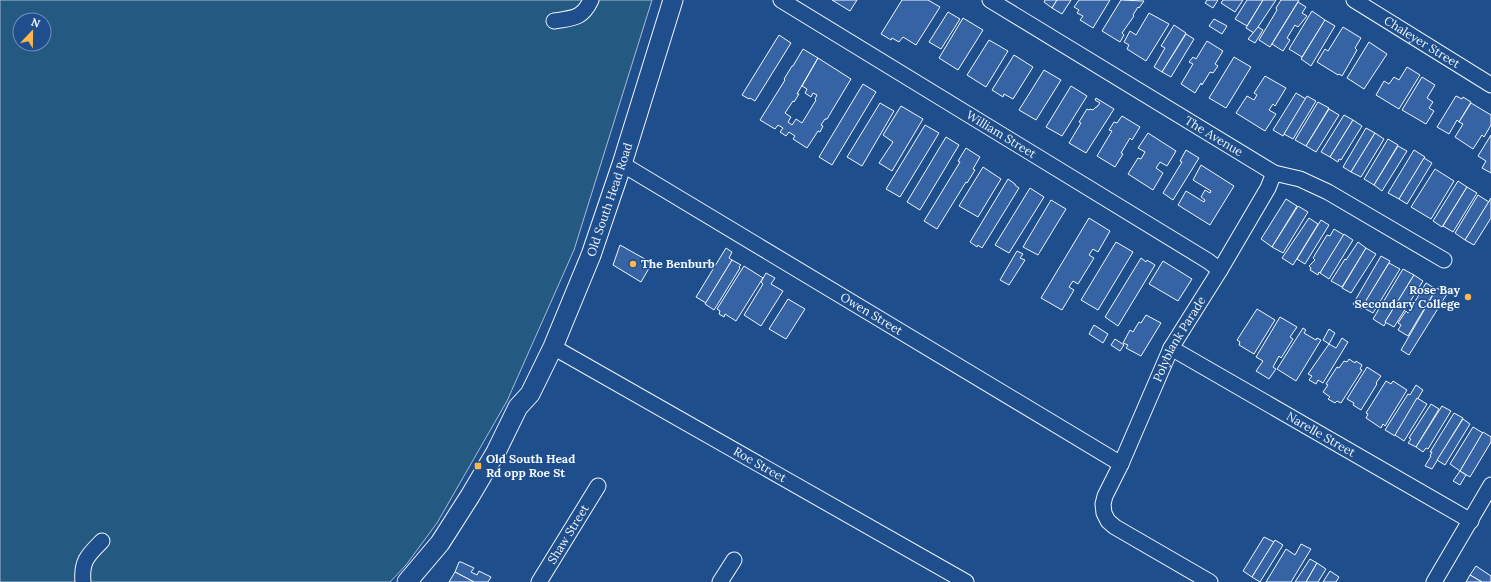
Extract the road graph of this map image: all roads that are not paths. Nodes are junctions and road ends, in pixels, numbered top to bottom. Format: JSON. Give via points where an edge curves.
{"nodes":[{"id":1,"x":591,"y":0,"type":"edge"},
{"id":2,"x":673,"y":0,"type":"edge"},
{"id":3,"x":781,"y":0,"type":"edge"},
{"id":4,"x":990,"y":0,"type":"edge"},
{"id":5,"x":1354,"y":0,"type":"edge"},
{"id":6,"x":554,"y":21,"type":"dead end"},
{"id":7,"x":1491,"y":85,"type":"edge"},
{"id":8,"x":622,"y":164,"type":"junction"},
{"id":9,"x":1274,"y":173,"type":"junction"},
{"id":10,"x":1444,"y":260,"type":"dead end"},
{"id":11,"x":1220,"y":270,"type":"junction"},
{"id":12,"x":553,"y":347,"type":"junction"},
{"id":13,"x":1171,"y":348,"type":"junction"},
{"id":14,"x":530,"y":394,"type":"junction"},
{"id":15,"x":1121,"y":464,"type":"junction"},
{"id":16,"x":1491,"y":485,"type":"edge"},
{"id":17,"x":598,"y":486,"type":"dead end"},
{"id":18,"x":1471,"y":521,"type":"junction"},
{"id":19,"x":102,"y":541,"type":"dead end"},
{"id":20,"x":734,"y":560,"type":"dead end"},
{"id":21,"x":83,"y":582,"type":"edge"},
{"id":22,"x":407,"y":582,"type":"edge"},
{"id":23,"x":424,"y":582,"type":"edge"},
{"id":24,"x":539,"y":582,"type":"edge"},
{"id":25,"x":720,"y":582,"type":"edge"},
{"id":26,"x":966,"y":582,"type":"edge"},
{"id":27,"x":1210,"y":582,"type":"edge"},
{"id":28,"x":1434,"y":582,"type":"edge"}],
"edges":[{"from":1,"to":6,"type":"street","via":[[584,12],[578,16]]},
{"from":2,"to":8,"type":"main road","name":"Old South Head Road"},
{"from":3,"to":11,"type":"street","name":"William Street"},
{"from":4,"to":9,"type":"street","name":"The Avenue"},
{"from":5,"to":7,"type":"street","name":"Chaleyer Street"},
{"from":8,"to":12,"type":"main road","name":"Old South Head Road","via":[[591,255]]},
{"from":8,"to":15,"type":"street","name":"Owen Street"},
{"from":9,"to":10,"type":"street","name":"The Avenue","via":[[1300,179],[1328,192]]},
{"from":9,"to":11,"type":"street","name":"Polyblank Parade","via":[[1268,188]]},
{"from":11,"to":13,"type":"street","name":"Polyblank Parade"},
{"from":12,"to":14,"type":"main road","name":"Old South Head Road"},
{"from":12,"to":26,"type":"street","name":"Roe Street"},
{"from":13,"to":15,"type":"street","name":"Polyblank Parade"},
{"from":13,"to":18,"type":"street","name":"Narelle Street"},
{"from":14,"to":22,"type":"main road","name":"Old South Head Road","via":[[518,408],[484,473],[449,530]]},
{"from":14,"to":23,"type":"main road","name":"Old South Head Road","via":[[528,412],[507,453],[443,560]]},
{"from":15,"to":27,"type":"street","name":"Polyblank Parade","via":[[1103,504],[1108,521]]},
{"from":16,"to":18,"type":"street"},
{"from":17,"to":24,"type":"street","name":"Shaw Street"},
{"from":18,"to":28,"type":"street"},
{"from":19,"to":21,"type":"street","via":[[84,563]]},
{"from":20,"to":25,"type":"street"}]}
